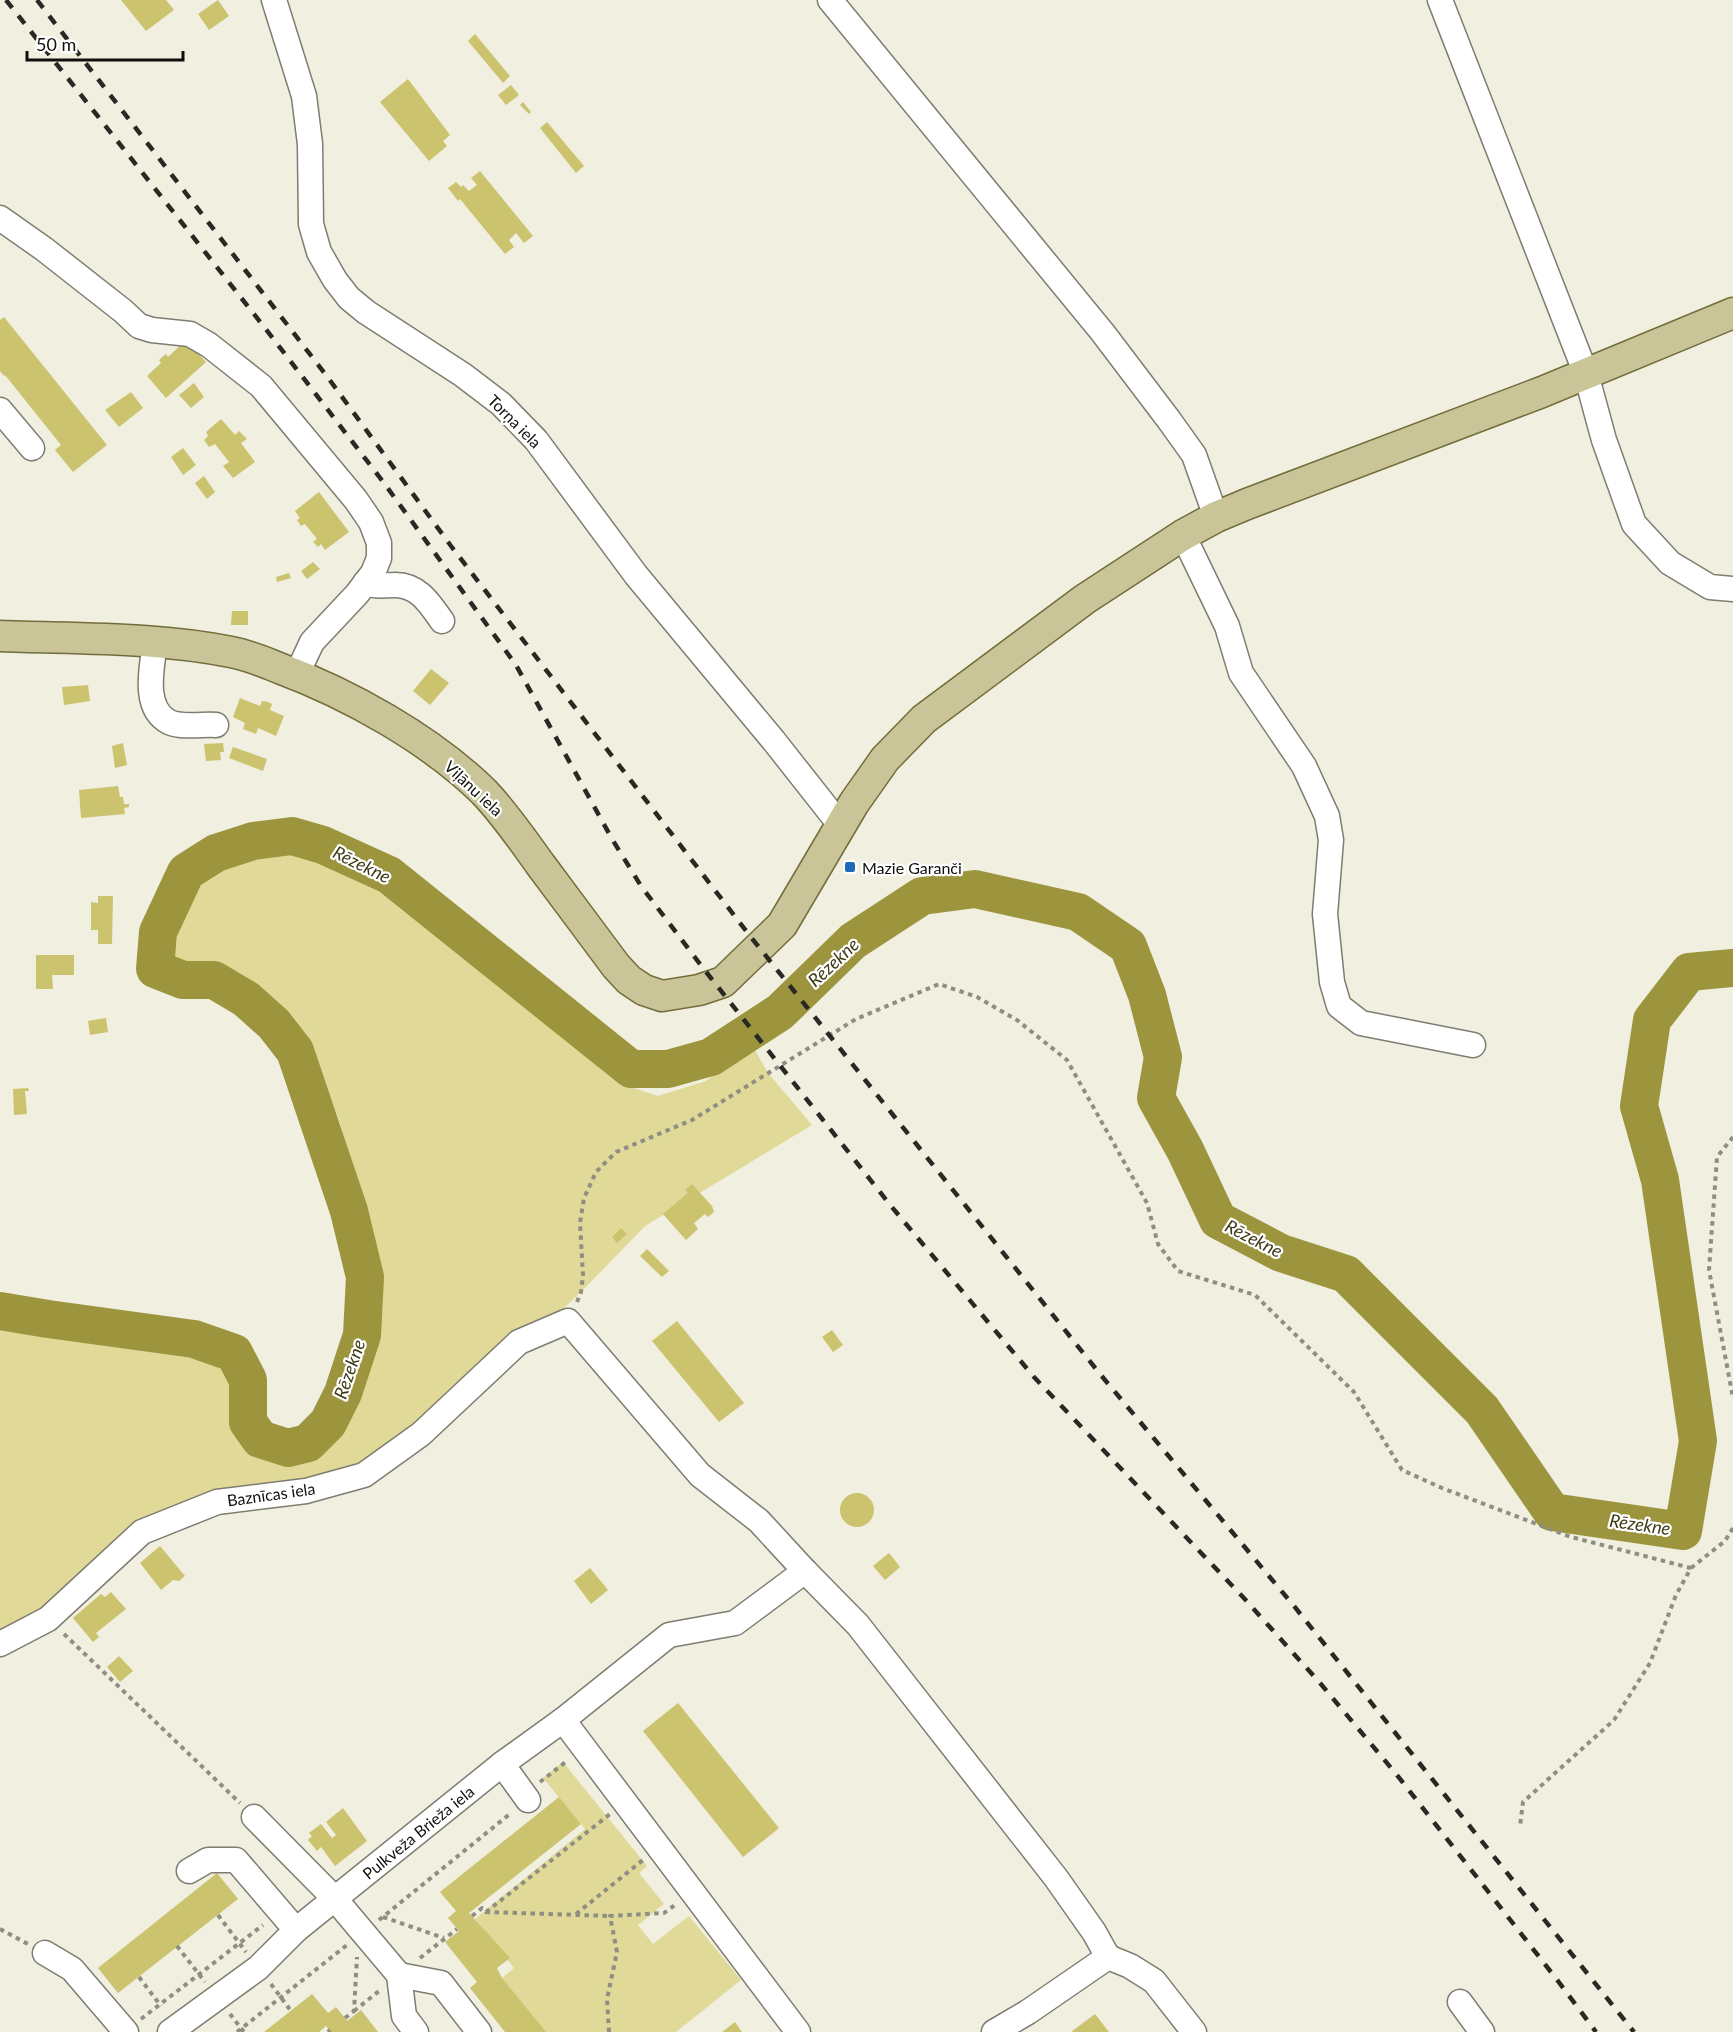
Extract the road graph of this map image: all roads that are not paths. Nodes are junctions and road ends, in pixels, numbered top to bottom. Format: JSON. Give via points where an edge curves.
{"nodes":[{"id":1,"x":274,"y":0,"type":"edge"},
{"id":2,"x":830,"y":0,"type":"edge"},
{"id":3,"x":1440,"y":0,"type":"edge"},
{"id":4,"x":0,"y":218,"type":"edge"},
{"id":5,"x":1733,"y":314,"type":"edge"},
{"id":6,"x":1586,"y":374,"type":"junction"},
{"id":7,"x":0,"y":410,"type":"edge"},
{"id":8,"x":32,"y":448,"type":"dead end"},
{"id":9,"x":1216,"y":517,"type":"junction"},
{"id":10,"x":1183,"y":535,"type":"junction"},
{"id":11,"x":365,"y":583,"type":"junction"},
{"id":12,"x":1733,"y":590,"type":"edge"},
{"id":13,"x":442,"y":621,"type":"dead end"},
{"id":14,"x":0,"y":636,"type":"edge"},
{"id":15,"x":155,"y":643,"type":"junction"},
{"id":16,"x":297,"y":674,"type":"junction"},
{"id":17,"x":216,"y":724,"type":"dead end"},
{"id":18,"x":841,"y":826,"type":"junction"},
{"id":19,"x":1473,"y":1045,"type":"dead end"},
{"id":20,"x":806,"y":1571,"type":"junction"},
{"id":21,"x":0,"y":1644,"type":"edge"},
{"id":22,"x":563,"y":1720,"type":"junction"},
{"id":23,"x":502,"y":1764,"type":"junction"},
{"id":24,"x":528,"y":1800,"type":"road end"},
{"id":25,"x":254,"y":1817,"type":"road end"},
{"id":26,"x":189,"y":1871,"type":"dead end"},
{"id":27,"x":335,"y":1899,"type":"junction"},
{"id":28,"x":296,"y":1930,"type":"junction"},
{"id":29,"x":45,"y":1953,"type":"road end"},
{"id":30,"x":1107,"y":1957,"type":"junction"},
{"id":31,"x":399,"y":1976,"type":"junction"},
{"id":32,"x":1460,"y":2002,"type":"dead end"},
{"id":33,"x":174,"y":2029,"type":"edge"},
{"id":34,"x":126,"y":2032,"type":"edge"},
{"id":35,"x":416,"y":2032,"type":"edge"},
{"id":36,"x":479,"y":2032,"type":"edge"},
{"id":37,"x":798,"y":2032,"type":"edge"},
{"id":38,"x":994,"y":2032,"type":"edge"},
{"id":39,"x":1194,"y":2032,"type":"edge"},
{"id":40,"x":1482,"y":2032,"type":"edge"}],
"edges":[{"from":1,"to":18,"type":"street","name":"Torņa iela","via":[[304,96],[310,144],[311,224],[319,252],[334,280],[366,312],[501,404],[536,440],[636,576]]},
{"from":2,"to":9,"type":"street","via":[[1103,333],[1194,454]]},
{"from":3,"to":6,"type":"street"},
{"from":4,"to":11,"type":"street","via":[[139,326],[190,334],[261,386],[371,522],[379,543],[379,558]]},
{"from":5,"to":6,"type":"main road","name":"Viļānu iela"},
{"from":6,"to":9,"type":"main road","name":"Viļānu iela"},
{"from":6,"to":12,"type":"street","via":[[1634,524],[1670,563],[1710,587]]},
{"from":7,"to":8,"type":"street"},
{"from":9,"to":10,"type":"main road","name":"Viļānu iela"},
{"from":10,"to":18,"type":"main road","name":"Viļānu iela","via":[[1085,599],[924,719],[885,759]]},
{"from":10,"to":19,"type":"street","via":[[1227,626],[1241,673],[1304,766],[1327,816],[1331,840],[1325,914],[1332,982],[1339,1006],[1361,1023]]},
{"from":11,"to":13,"type":"street","via":[[414,589]]},
{"from":11,"to":16,"type":"street","via":[[312,642]]},
{"from":14,"to":15,"type":"main road","name":"Viļānu iela"},
{"from":15,"to":16,"type":"main road","name":"Viļānu iela","via":[[232,652]]},
{"from":15,"to":17,"type":"street","via":[[150,692],[160,715],[170,722]]},
{"from":16,"to":18,"type":"main road","name":"Viļānu iela","via":[[401,729],[456,767],[508,820],[616,966],[644,990],[662,996],[699,990],[723,981],[782,925]]},
{"from":20,"to":21,"type":"street","name":"Baznīcas iela","via":[[759,1521],[700,1474],[568,1322],[519,1342],[420,1434],[364,1475],[306,1491],[217,1502],[142,1532],[48,1618]]},
{"from":20,"to":22,"type":"street","name":"Pulkveža Brieža iela","via":[[735,1623],[669,1635]]},
{"from":20,"to":30,"type":"street","via":[[858,1625],[1049,1869]]},
{"from":22,"to":23,"type":"street","name":"Pulkveža Brieža iela"},
{"from":22,"to":37,"type":"street"},
{"from":23,"to":24,"type":"street"},
{"from":23,"to":27,"type":"street","name":"Pulkveža Brieža iela"},
{"from":25,"to":27,"type":"street"},
{"from":26,"to":28,"type":"street","via":[[208,1860],[236,1860]]},
{"from":27,"to":28,"type":"street","name":"Pulkveža Brieža iela"},
{"from":27,"to":31,"type":"street"},
{"from":28,"to":33,"type":"street","name":"Pulkveža Brieža iela","via":[[258,1968]]},
{"from":29,"to":34,"type":"street","via":[[72,1969]]},
{"from":30,"to":38,"type":"street"},
{"from":30,"to":39,"type":"street","via":[[1154,1981]]},
{"from":31,"to":35,"type":"street","via":[[404,2016]]},
{"from":31,"to":36,"type":"street","via":[[441,1983]]},
{"from":32,"to":40,"type":"street"}]}
